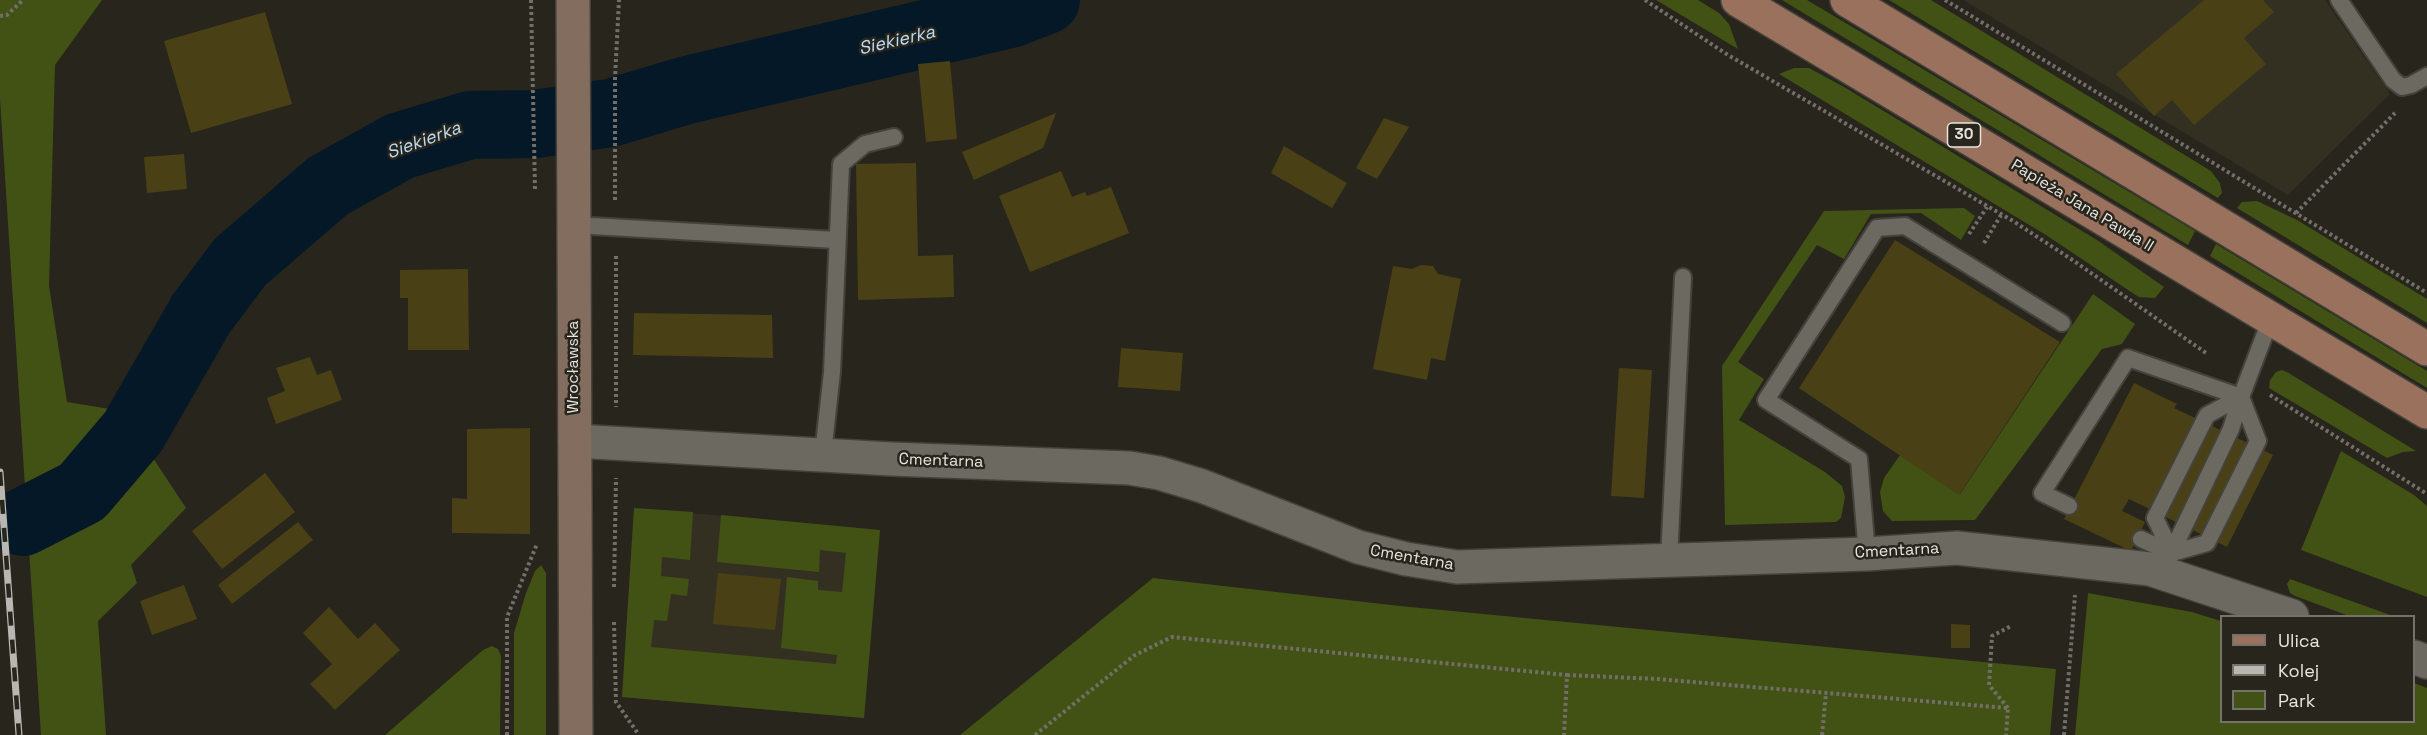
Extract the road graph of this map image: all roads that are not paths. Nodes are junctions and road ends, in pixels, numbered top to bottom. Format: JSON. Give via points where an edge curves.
{"nodes":[{"id":1,"x":573,"y":0,"type":"edge"},
{"id":2,"x":1738,"y":0,"type":"edge"},
{"id":3,"x":1847,"y":0,"type":"edge"},
{"id":4,"x":2339,"y":0,"type":"edge"},
{"id":5,"x":2427,"y":76,"type":"edge"},
{"id":6,"x":894,"y":137,"type":"dead end"},
{"id":7,"x":574,"y":225,"type":"junction"},
{"id":8,"x":836,"y":240,"type":"junction"},
{"id":9,"x":1683,"y":277,"type":"dead end"},
{"id":10,"x":2271,"y":318,"type":"junction"},
{"id":11,"x":2062,"y":323,"type":"dead end"},
{"id":12,"x":2427,"y":349,"type":"edge"},
{"id":13,"x":2244,"y":389,"type":"junction"},
{"id":14,"x":2427,"y":412,"type":"edge"},
{"id":15,"x":575,"y":441,"type":"junction"},
{"id":16,"x":823,"y":454,"type":"junction"},
{"id":17,"x":2069,"y":506,"type":"dead end"},
{"id":18,"x":2141,"y":539,"type":"dead end"},
{"id":19,"x":1867,"y":554,"type":"junction"},
{"id":20,"x":1669,"y":559,"type":"junction"},
{"id":21,"x":2167,"y":563,"type":"junction"},
{"id":22,"x":2290,"y":615,"type":"edge"},
{"id":23,"x":576,"y":735,"type":"edge"}],
"edges":[{"from":1,"to":7,"type":"main road","name":"Wrocławska"},
{"from":2,"to":10,"type":"main road","name":"Papieża Jana Pawła II","number":"30"},
{"from":3,"to":12,"type":"main road"},
{"from":4,"to":5,"type":"lane","via":[[2393,80],[2402,87]]},
{"from":6,"to":8,"type":"lane","via":[[865,144],[841,164]]},
{"from":7,"to":8,"type":"lane"},
{"from":7,"to":15,"type":"main road","name":"Wrocławska"},
{"from":8,"to":16,"type":"lane","via":[[832,372]]},
{"from":9,"to":20,"type":"lane"},
{"from":10,"to":13,"type":"lane"},
{"from":10,"to":14,"type":"main road","name":"Papieża Jana Pawła II","number":"30"},
{"from":11,"to":19,"type":"lane","via":[[1905,226],[1877,228],[1766,400],[1859,459]]},
{"from":13,"to":17,"type":"lane","via":[[2128,358],[2042,493]]},
{"from":13,"to":21,"type":"lane","via":[[2231,429]]},
{"from":13,"to":21,"type":"lane","via":[[2207,415],[2155,518]]},
{"from":13,"to":21,"type":"lane","via":[[2258,441],[2207,543]]},
{"from":15,"to":16,"type":"street","name":"Cmentarna"},
{"from":15,"to":23,"type":"main road","name":"Wrocławska"},
{"from":16,"to":20,"type":"street","name":"Cmentarna","via":[[1129,468],[1159,473],[1358,547],[1457,567]]},
{"from":18,"to":21,"type":"lane"},
{"from":19,"to":20,"type":"street","name":"Cmentarna"},
{"from":19,"to":21,"type":"street","name":"Cmentarna","via":[[1957,548],[2150,569]]},
{"from":21,"to":22,"type":"street","name":"Cmentarna"}]}
